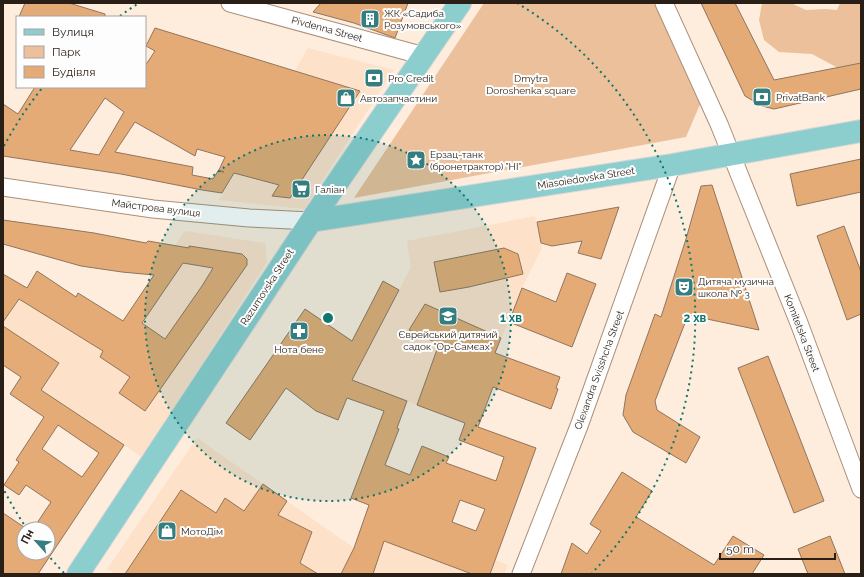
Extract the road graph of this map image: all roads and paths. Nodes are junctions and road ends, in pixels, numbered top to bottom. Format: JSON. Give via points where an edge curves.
{"nodes":[{"id":1,"x":230,"y":3,"type":"edge"},
{"id":2,"x":460,"y":3,"type":"edge"},
{"id":3,"x":664,"y":3,"type":"edge"},
{"id":4,"x":424,"y":56,"type":"junction"},
{"id":5,"x":861,"y":131,"type":"edge"},
{"id":6,"x":732,"y":155,"type":"junction"},
{"id":7,"x":672,"y":165,"type":"junction"},
{"id":8,"x":3,"y":187,"type":"edge"},
{"id":9,"x":311,"y":221,"type":"junction"},
{"id":10,"x":861,"y":489,"type":"edge"},
{"id":11,"x":78,"y":574,"type":"edge"},
{"id":12,"x":521,"y":574,"type":"edge"}],
"edges":[{"from":1,"to":4,"type":"street","name":"Pivdenna Street"},
{"from":2,"to":4,"type":"main road","name":"Razumovska Street"},
{"from":3,"to":6,"type":"street"},
{"from":4,"to":9,"type":"main road","name":"Razumovska Street"},
{"from":5,"to":6,"type":"main road","name":"Miasoiedovska Street"},
{"from":6,"to":7,"type":"main road","name":"Miasoiedovska Street"},
{"from":6,"to":10,"type":"street","name":"Komitetska Street"},
{"from":7,"to":9,"type":"main road","name":"Miasoiedovska Street"},
{"from":7,"to":12,"type":"street","name":"Olexandra Svisshcha Street","via":[[578,426]]},
{"from":8,"to":9,"type":"street","name":"Майстрова вулиця","via":[[153,209]]},
{"from":9,"to":11,"type":"main road","name":"Razumovska Street"}]}
